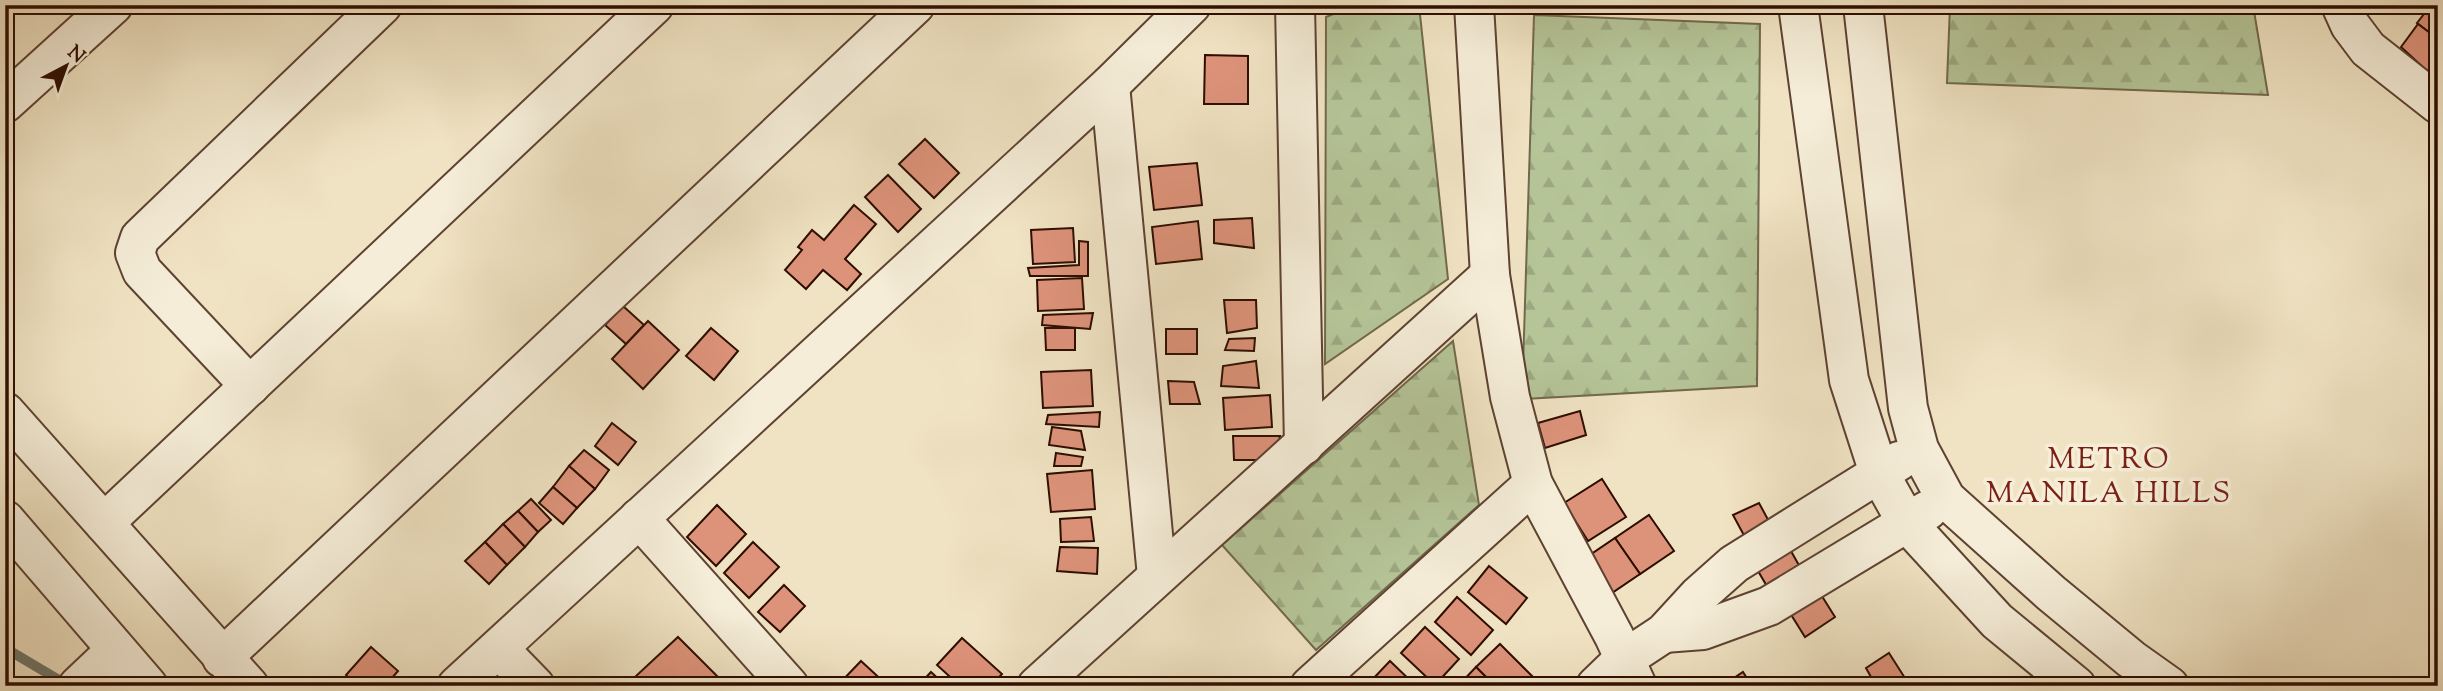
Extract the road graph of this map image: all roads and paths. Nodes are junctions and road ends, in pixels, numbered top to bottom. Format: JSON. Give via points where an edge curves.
{"nodes":[{"id":1,"x":113,"y":5,"type":"edge"},
{"id":2,"x":382,"y":5,"type":"edge"},
{"id":3,"x":654,"y":5,"type":"edge"},
{"id":4,"x":915,"y":5,"type":"edge"},
{"id":5,"x":1191,"y":5,"type":"edge"},
{"id":6,"x":1295,"y":5,"type":"edge"},
{"id":7,"x":1474,"y":5,"type":"edge"},
{"id":8,"x":1798,"y":5,"type":"edge"},
{"id":9,"x":1863,"y":5,"type":"edge"},
{"id":10,"x":2341,"y":5,"type":"edge"},
{"id":11,"x":1110,"y":85,"type":"junction"},
{"id":12,"x":5,"y":103,"type":"edge"},
{"id":13,"x":2438,"y":104,"type":"edge"},
{"id":14,"x":1490,"y":275,"type":"junction"},
{"id":15,"x":250,"y":386,"type":"junction"},
{"id":16,"x":5,"y":412,"type":"edge"},
{"id":17,"x":1304,"y":446,"type":"junction"},
{"id":18,"x":1919,"y":449,"type":"junction"},
{"id":19,"x":1879,"y":473,"type":"junction"},
{"id":20,"x":1533,"y":484,"type":"junction"},
{"id":21,"x":1946,"y":499,"type":"junction"},
{"id":22,"x":639,"y":518,"type":"junction"},
{"id":23,"x":5,"y":520,"type":"edge"},
{"id":24,"x":104,"y":523,"type":"junction"},
{"id":25,"x":1907,"y":523,"type":"junction"},
{"id":26,"x":1157,"y":576,"type":"junction"},
{"id":27,"x":1664,"y":633,"type":"junction"},
{"id":28,"x":499,"y":649,"type":"junction"},
{"id":29,"x":116,"y":650,"type":"junction"},
{"id":30,"x":222,"y":658,"type":"junction"},
{"id":31,"x":1619,"y":677,"type":"edge"},
{"id":32,"x":78,"y":686,"type":"edge"},
{"id":33,"x":148,"y":686,"type":"edge"},
{"id":34,"x":249,"y":686,"type":"edge"},
{"id":35,"x":457,"y":686,"type":"edge"},
{"id":36,"x":535,"y":686,"type":"edge"},
{"id":37,"x":789,"y":686,"type":"edge"},
{"id":38,"x":1037,"y":686,"type":"edge"},
{"id":39,"x":1310,"y":686,"type":"edge"},
{"id":40,"x":2076,"y":686,"type":"edge"},
{"id":41,"x":2169,"y":686,"type":"edge"}],
"edges":[{"from":1,"to":12,"type":"street"},
{"from":2,"to":15,"type":"street","via":[[140,238],[135,253],[142,271]]},
{"from":3,"to":15,"type":"street"},
{"from":4,"to":30,"type":"street"},
{"from":5,"to":11,"type":"street"},
{"from":6,"to":17,"type":"street"},
{"from":7,"to":14,"type":"street"},
{"from":8,"to":19,"type":"street","via":[[1849,380]]},
{"from":9,"to":18,"type":"street","via":[[1908,408]]},
{"from":10,"to":13,"type":"street","via":[[2368,49]]},
{"from":11,"to":22,"type":"street"},
{"from":11,"to":26,"type":"street"},
{"from":14,"to":17,"type":"street"},
{"from":14,"to":20,"type":"street","via":[[1510,397]]},
{"from":15,"to":24,"type":"street"},
{"from":16,"to":24,"type":"street"},
{"from":17,"to":26,"type":"street"},
{"from":18,"to":19,"type":"street"},
{"from":18,"to":21,"type":"street"},
{"from":19,"to":25,"type":"street"},
{"from":19,"to":27,"type":"street","via":[[1734,564]]},
{"from":20,"to":31,"type":"street","via":[[1614,636]]},
{"from":20,"to":39,"type":"street"},
{"from":21,"to":25,"type":"street"},
{"from":21,"to":41,"type":"street","via":[[2051,593]]},
{"from":22,"to":28,"type":"street"},
{"from":22,"to":37,"type":"street"},
{"from":23,"to":29,"type":"street"},
{"from":24,"to":30,"type":"street"},
{"from":25,"to":27,"type":"street","via":[[1769,607],[1703,630]]},
{"from":25,"to":40,"type":"street","via":[[1997,621]]},
{"from":26,"to":38,"type":"street"},
{"from":27,"to":31,"type":"street"},
{"from":28,"to":35,"type":"street"},
{"from":28,"to":36,"type":"street"},
{"from":29,"to":32,"type":"street"},
{"from":29,"to":33,"type":"street"},
{"from":30,"to":34,"type":"street"}]}
